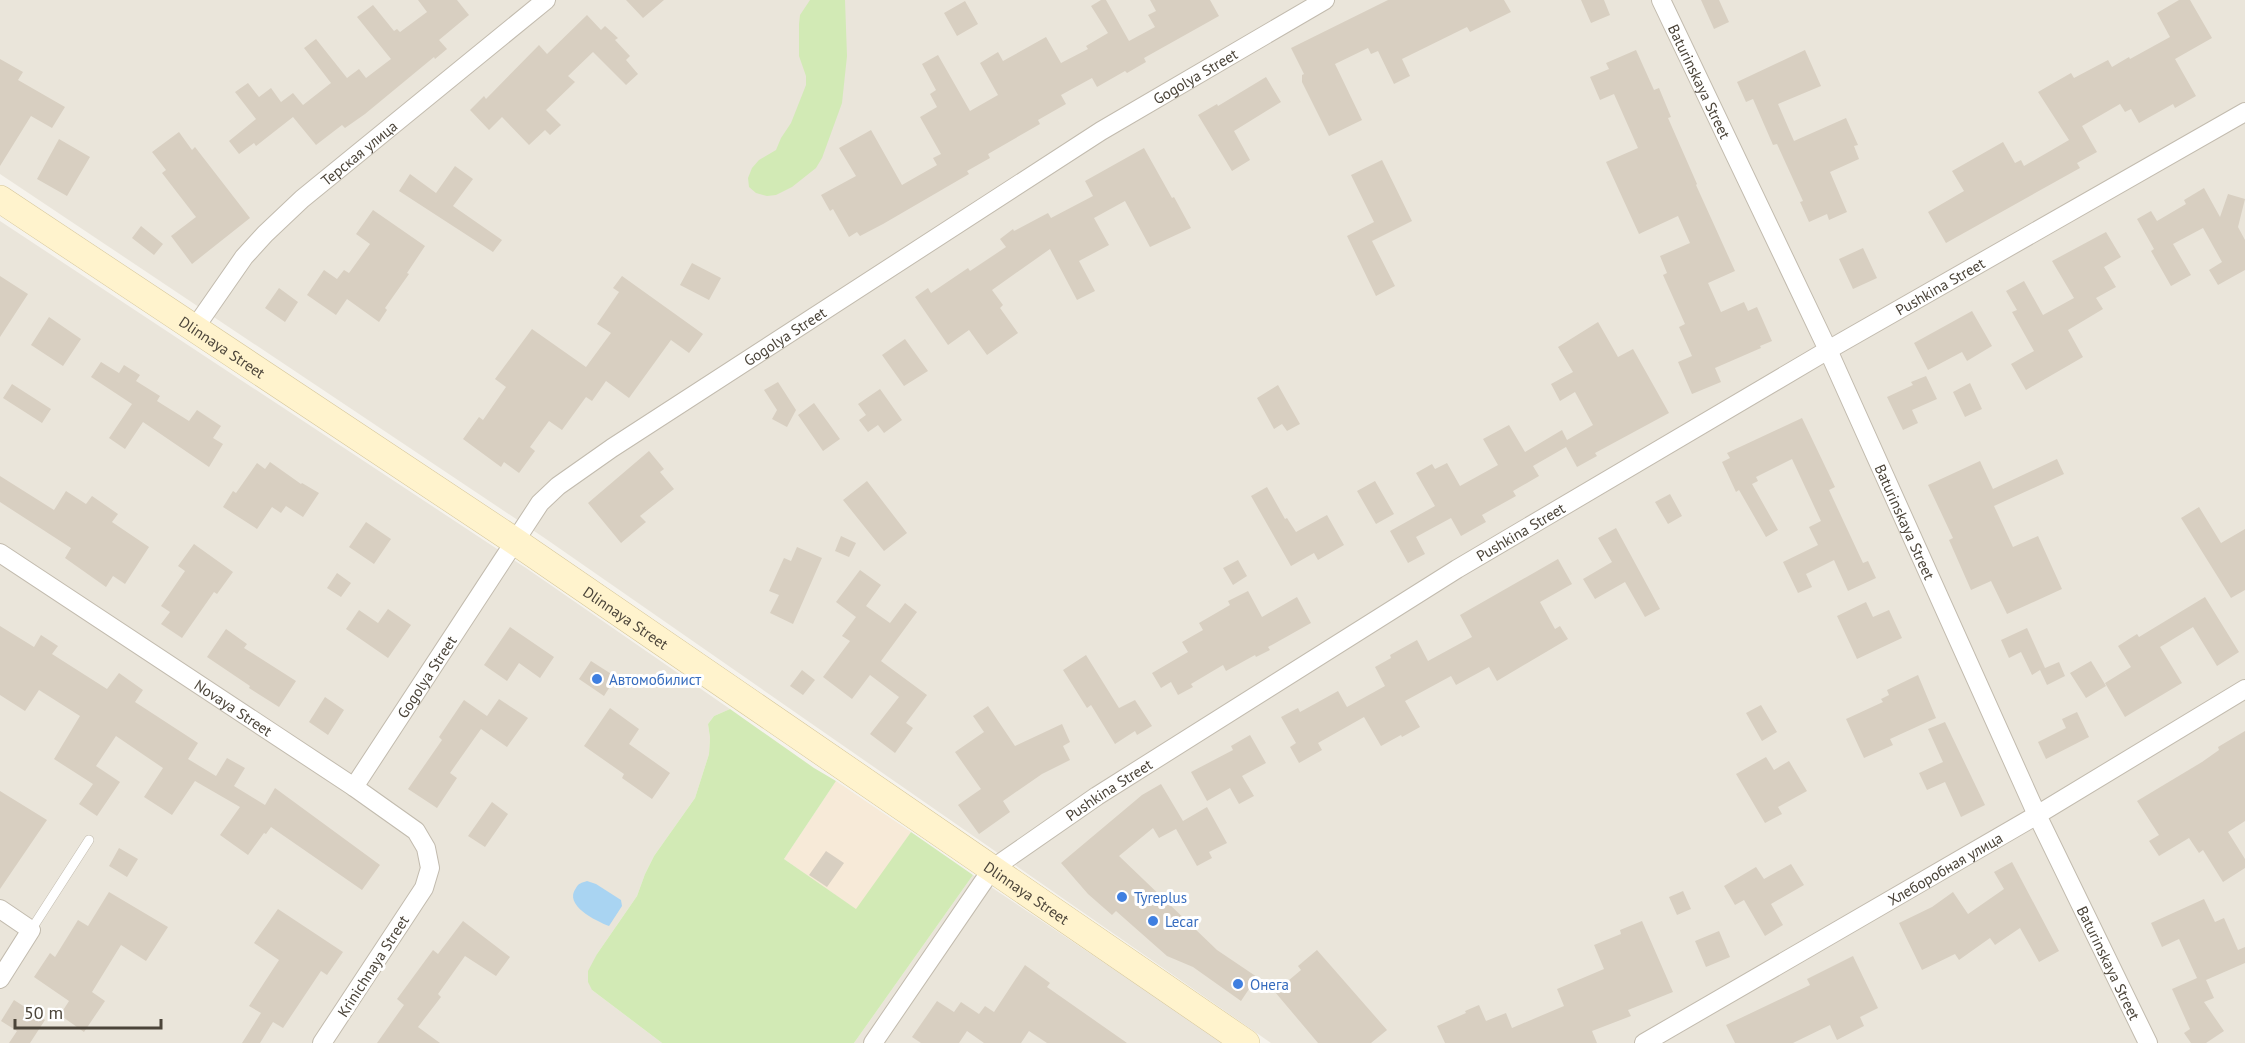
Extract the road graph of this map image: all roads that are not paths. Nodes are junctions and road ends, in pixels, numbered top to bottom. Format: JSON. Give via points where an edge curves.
{"nodes":[{"id":1,"x":546,"y":0,"type":"edge"},
{"id":2,"x":1325,"y":0,"type":"edge"},
{"id":3,"x":1661,"y":0,"type":"edge"},
{"id":4,"x":2245,"y":112,"type":"edge"},
{"id":5,"x":0,"y":199,"type":"edge"},
{"id":6,"x":194,"y":329,"type":"junction"},
{"id":7,"x":1828,"y":350,"type":"junction"},
{"id":8,"x":516,"y":542,"type":"junction"},
{"id":9,"x":0,"y":553,"type":"edge"},
{"id":10,"x":2245,"y":689,"type":"edge"},
{"id":11,"x":354,"y":787,"type":"junction"},
{"id":12,"x":2037,"y":815,"type":"junction"},
{"id":13,"x":89,"y":840,"type":"dead end"},
{"id":14,"x":992,"y":869,"type":"junction"},
{"id":15,"x":424,"y":888,"type":"joint"},
{"id":16,"x":0,"y":909,"type":"edge"},
{"id":17,"x":31,"y":930,"type":"junction"},
{"id":18,"x":0,"y":979,"type":"edge"},
{"id":19,"x":322,"y":1043,"type":"edge"},
{"id":20,"x":873,"y":1043,"type":"edge"},
{"id":21,"x":1246,"y":1043,"type":"edge"},
{"id":22,"x":1644,"y":1043,"type":"edge"},
{"id":23,"x":2148,"y":1043,"type":"edge"}],
"edges":[{"from":1,"to":6,"type":"street","name":"Терская улица","via":[[302,199],[244,257]]},
{"from":2,"to":8,"type":"street","name":"Gogolya Street","via":[[1101,131],[612,447],[540,503]]},
{"from":3,"to":7,"type":"street","name":"Baturinskaya Street"},
{"from":4,"to":7,"type":"street","name":"Pushkina Street"},
{"from":5,"to":6,"type":"street","name":"Dlinnaya Street"},
{"from":6,"to":8,"type":"street","name":"Dlinnaya Street"},
{"from":7,"to":12,"type":"street","name":"Baturinskaya Street"},
{"from":7,"to":14,"type":"street","name":"Pushkina Street","via":[[1457,569],[1097,796]]},
{"from":8,"to":11,"type":"street","name":"Gogolya Street"},
{"from":8,"to":14,"type":"street","name":"Dlinnaya Street"},
{"from":9,"to":11,"type":"street","name":"Novaya Street"},
{"from":10,"to":12,"type":"street","name":"Хлеборобная улица"},
{"from":11,"to":15,"type":"street","name":"Novaya Street","via":[[416,831],[426,848],[430,868]]},
{"from":12,"to":22,"type":"street","name":"Хлеборобная улица"},
{"from":12,"to":23,"type":"street","name":"Baturinskaya Street"},
{"from":13,"to":17,"type":"lane"},
{"from":14,"to":20,"type":"street","name":"Pushkina Street"},
{"from":14,"to":21,"type":"street","name":"Dlinnaya Street"},
{"from":15,"to":19,"type":"street","name":"Krinichnaya Street"},
{"from":16,"to":17,"type":"street"},
{"from":17,"to":18,"type":"street"}]}
